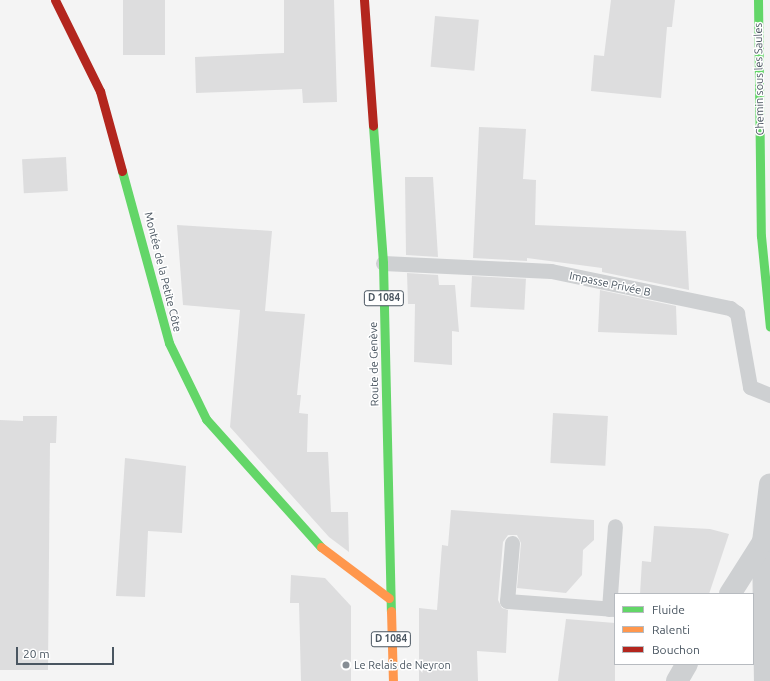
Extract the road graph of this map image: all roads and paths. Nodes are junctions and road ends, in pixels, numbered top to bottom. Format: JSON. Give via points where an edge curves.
{"nodes":[{"id":1,"x":55,"y":0,"type":"edge"},
{"id":2,"x":364,"y":0,"type":"edge"},
{"id":3,"x":758,"y":0,"type":"edge"},
{"id":4,"x":383,"y":263,"type":"junction"},
{"id":5,"x":770,"y":326,"type":"edge"},
{"id":6,"x":770,"y":395,"type":"edge"},
{"id":7,"x":770,"y":484,"type":"edge"},
{"id":8,"x":615,"y":526,"type":"dead end"},
{"id":9,"x":763,"y":542,"type":"junction"},
{"id":10,"x":512,"y":543,"type":"dead end"},
{"id":11,"x":731,"y":593,"type":"edge"},
{"id":12,"x":390,"y":598,"type":"junction"},
{"id":13,"x":612,"y":609,"type":"edge"},
{"id":14,"x":686,"y":665,"type":"edge"},
{"id":15,"x":393,"y":681,"type":"edge"},
{"id":16,"x":676,"y":681,"type":"edge"},
{"id":17,"x":765,"y":681,"type":"edge"}],
"edges":[{"from":1,"to":12,"type":"street","name":"Montée de la Petite Côte","via":[[100,91],[169,343],[206,419],[312,540]]},
{"from":2,"to":4,"type":"street","name":"Route de Genève","number":"D 1084"},
{"from":3,"to":5,"type":"street","name":"Chemin sous les Saules","via":[[761,236]]},
{"from":4,"to":6,"type":"lane","name":"Impasse Privée B","via":[[551,271],[730,308],[737,313],[750,387]]},
{"from":4,"to":12,"type":"street","name":"Route de Genève","number":"D 1084"},
{"from":7,"to":9,"type":"street"},
{"from":8,"to":13,"type":"lane"},
{"from":9,"to":11,"type":"street"},
{"from":9,"to":17,"type":"street"},
{"from":10,"to":13,"type":"lane","via":[[507,601]]},
{"from":12,"to":15,"type":"street","name":"Route de Genève","number":"D 1084"},
{"from":14,"to":16,"type":"street"}]}
